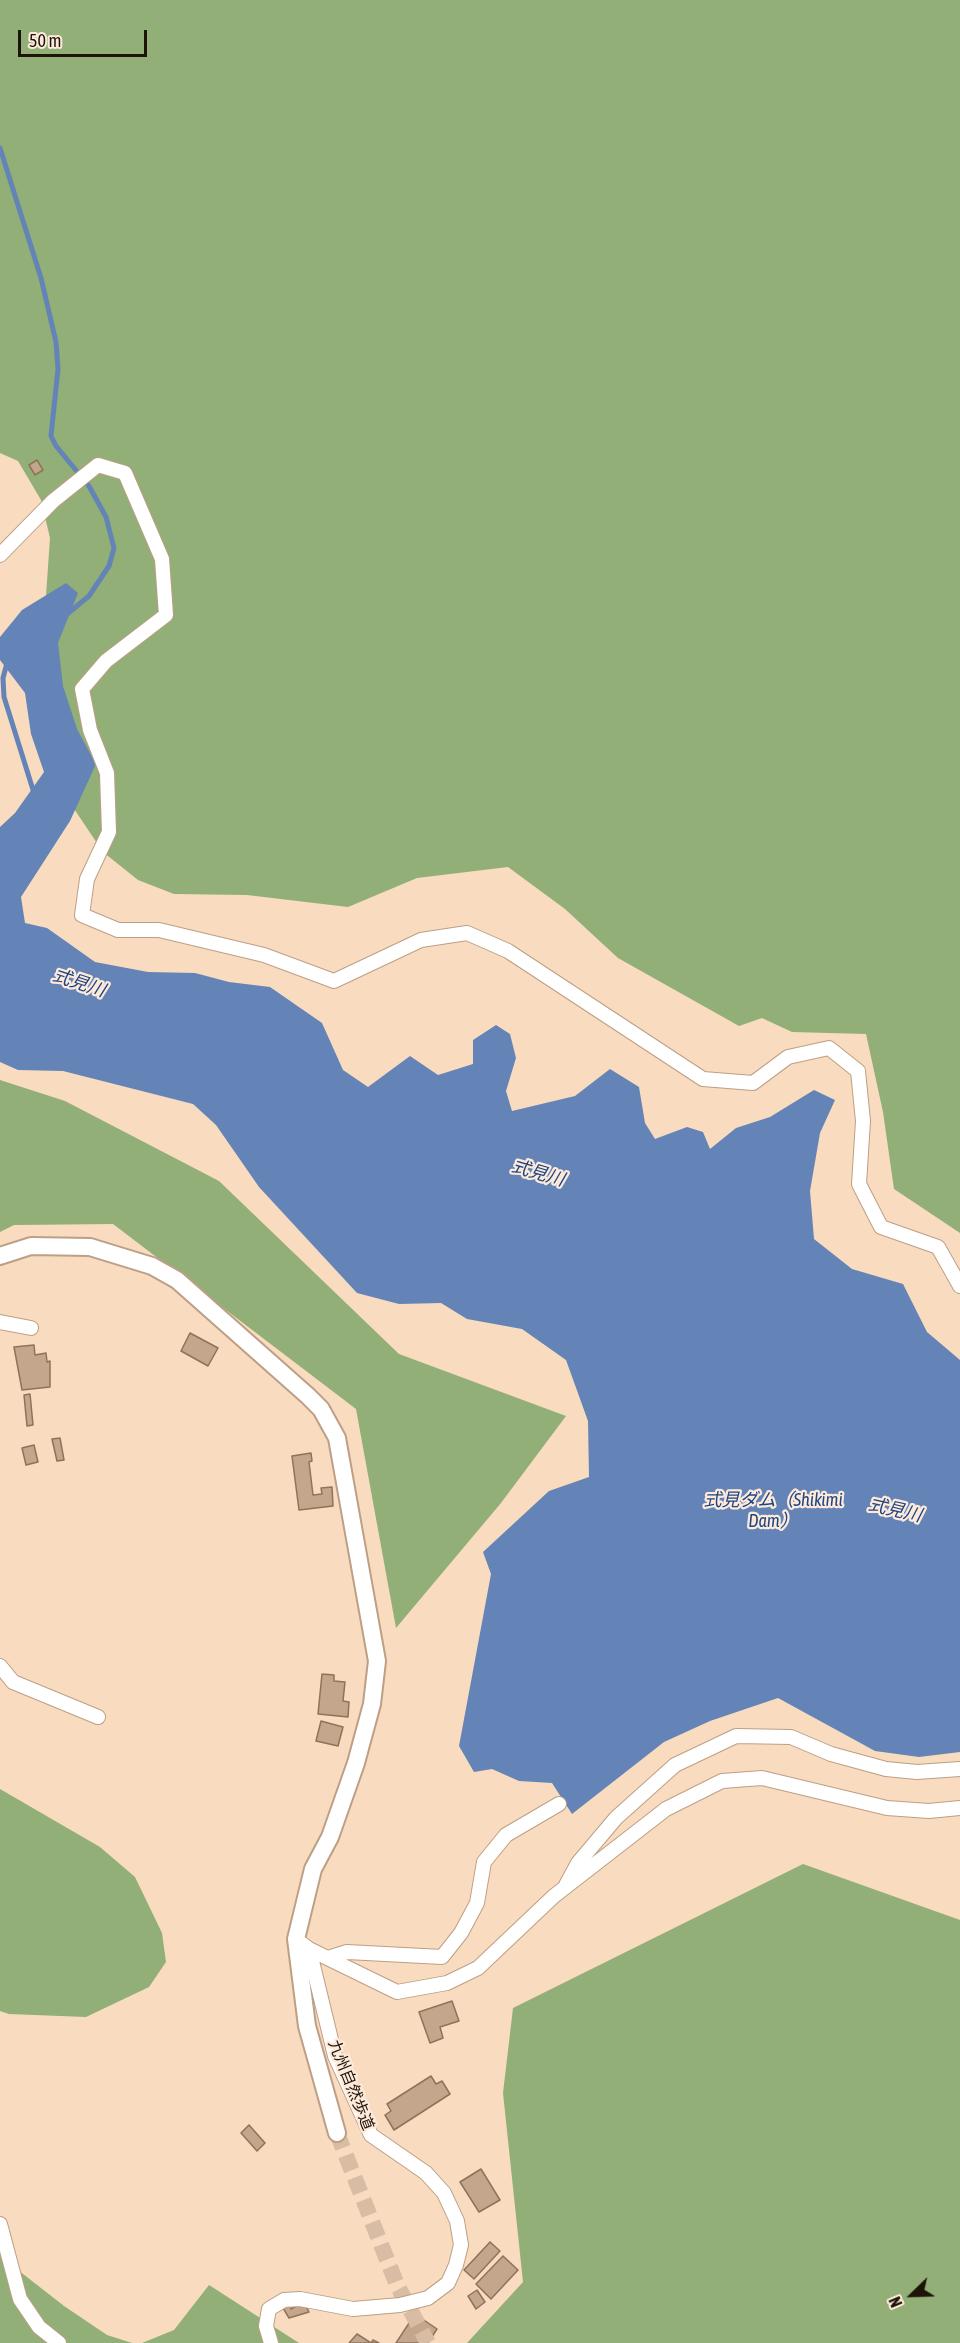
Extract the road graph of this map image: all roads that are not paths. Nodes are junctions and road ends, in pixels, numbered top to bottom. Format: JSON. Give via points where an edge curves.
{"nodes":[{"id":1,"x":0,"y":555,"type":"edge"},
{"id":2,"x":0,"y":1256,"type":"edge"},
{"id":3,"x":960,"y":1286,"type":"edge"},
{"id":4,"x":0,"y":1322,"type":"edge"},
{"id":5,"x":31,"y":1328,"type":"dead end"},
{"id":6,"x":0,"y":1666,"type":"edge"},
{"id":7,"x":98,"y":1717,"type":"dead end"},
{"id":8,"x":960,"y":1769,"type":"edge"},
{"id":9,"x":559,"y":1804,"type":"dead end"},
{"id":10,"x":960,"y":1808,"type":"edge"},
{"id":11,"x":563,"y":1889,"type":"junction"},
{"id":12,"x":303,"y":1944,"type":"junction"},
{"id":13,"x":328,"y":1958,"type":"junction"},
{"id":14,"x":337,"y":2133,"type":"tunnel mouth"},
{"id":15,"x":0,"y":2224,"type":"edge"},
{"id":16,"x":60,"y":2343,"type":"edge"},
{"id":17,"x":271,"y":2343,"type":"edge"}],
"edges":[{"from":1,"to":3,"type":"street","via":[[52,501],[98,465],[125,473],[162,559],[166,615],[106,661],[82,689],[90,730],[107,773],[109,832],[87,879],[82,915],[118,930],[159,930],[264,955],[334,981],[421,940],[467,933],[508,951],[703,1079],[753,1083],[788,1057],[829,1048],[858,1071],[863,1121],[859,1184],[881,1227],[938,1247]]},
{"from":2,"to":12,"type":"street","via":[[31,1246],[90,1247],[152,1266],[177,1280],[308,1396],[321,1409],[337,1438],[377,1661],[372,1704],[356,1763],[330,1837],[313,1869]]},
{"from":4,"to":5,"type":"street"},
{"from":6,"to":7,"type":"street","via":[[13,1682]]},
{"from":8,"to":11,"type":"street","via":[[886,1769],[831,1754],[791,1737],[736,1736],[675,1765],[616,1818],[578,1863]]},
{"from":9,"to":13,"type":"street","via":[[506,1835],[484,1862],[477,1904],[461,1934],[442,1957],[346,1952]]},
{"from":10,"to":11,"type":"street","via":[[887,1808],[762,1778],[722,1781],[666,1809]]},
{"from":11,"to":13,"type":"street","via":[[478,1968],[447,1983],[397,1992]]},
{"from":12,"to":13,"type":"street"},
{"from":12,"to":14,"type":"street","via":[[307,2026]]},
{"from":12,"to":17,"type":"street","name":"九州自然歩道","via":[[335,2056],[370,2135],[426,2173],[444,2193],[458,2221],[460,2245],[447,2283],[428,2298],[353,2309],[300,2298],[284,2300],[269,2309],[266,2326]]},
{"from":15,"to":16,"type":"street","via":[[20,2299],[39,2327]]}]}
